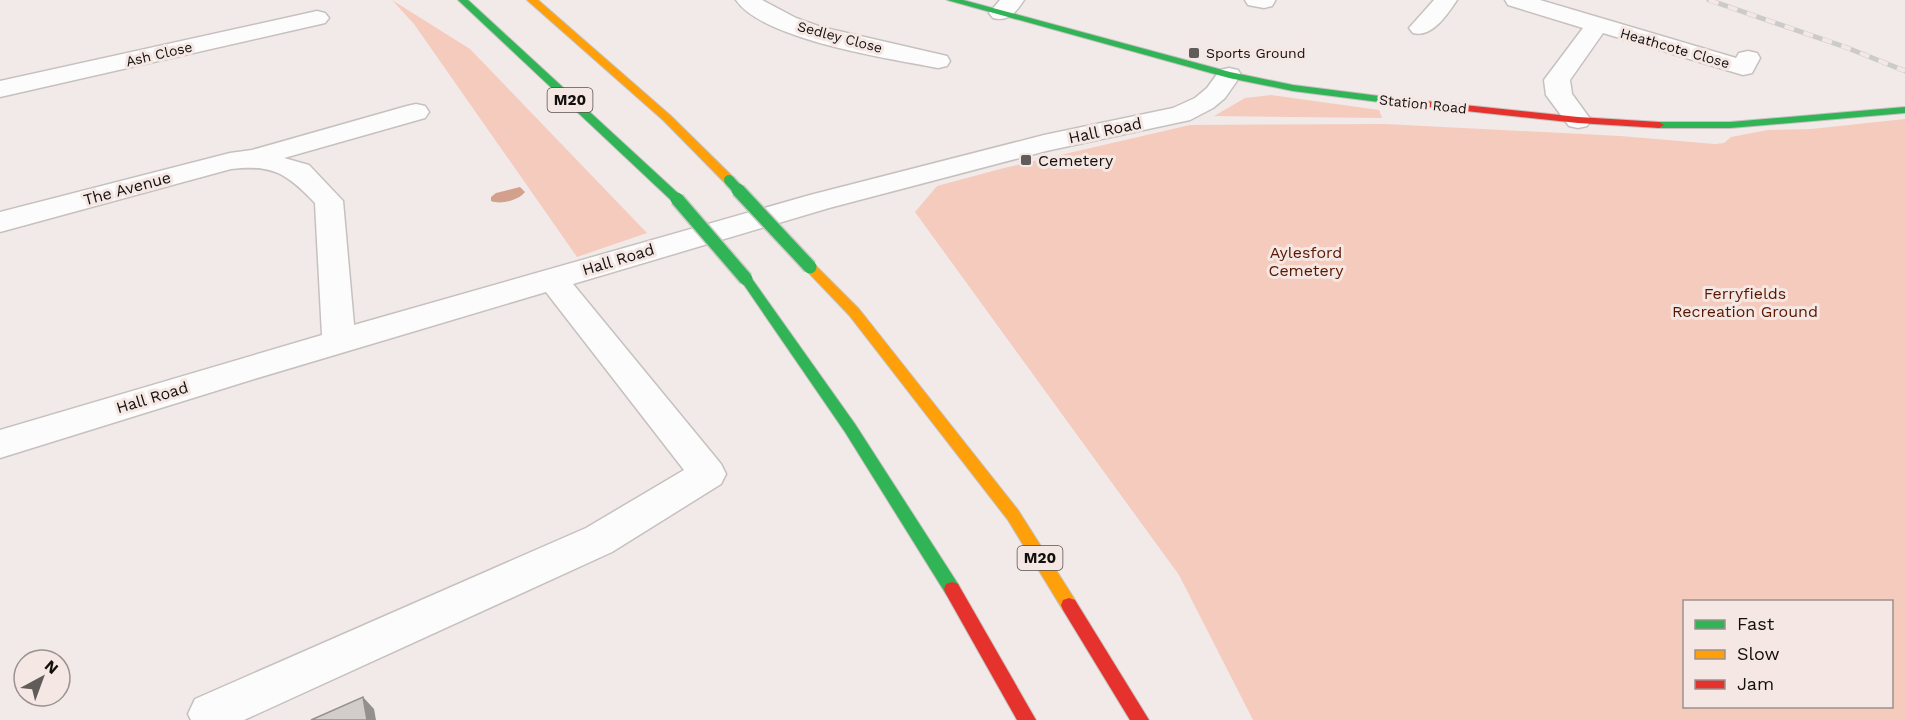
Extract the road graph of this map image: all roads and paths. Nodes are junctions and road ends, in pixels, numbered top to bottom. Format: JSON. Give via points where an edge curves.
{"nodes":[{"id":1,"x":463,"y":0,"type":"edge"},
{"id":2,"x":532,"y":0,"type":"edge"},
{"id":3,"x":747,"y":0,"type":"edge"},
{"id":4,"x":952,"y":0,"type":"edge"},
{"id":5,"x":1446,"y":0,"type":"edge"},
{"id":6,"x":1516,"y":0,"type":"edge"},
{"id":7,"x":1007,"y":7,"type":"edge"},
{"id":8,"x":317,"y":18,"type":"dead end"},
{"id":9,"x":1597,"y":25,"type":"junction"},
{"id":10,"x":1420,"y":28,"type":"dead end"},
{"id":11,"x":1748,"y":58,"type":"dead end"},
{"id":12,"x":938,"y":61,"type":"dead end"},
{"id":13,"x":1229,"y":75,"type":"junction"},
{"id":14,"x":0,"y":89,"type":"edge"},
{"id":15,"x":1905,"y":111,"type":"edge"},
{"id":16,"x":416,"y":112,"type":"dead end"},
{"id":17,"x":1578,"y":120,"type":"junction"},
{"id":18,"x":254,"y":158,"type":"junction"},
{"id":19,"x":0,"y":222,"type":"edge"},
{"id":20,"x":552,"y":279,"type":"junction"},
{"id":21,"x":339,"y":342,"type":"junction"},
{"id":22,"x":0,"y":444,"type":"edge"},
{"id":23,"x":210,"y":714,"type":"dead end"},
{"id":24,"x":1027,"y":720,"type":"edge"},
{"id":25,"x":1140,"y":720,"type":"edge"}],
"edges":[{"from":1,"to":24,"type":"main road","number":"M20","bridge":true,"via":[[677,199],[746,279],[897,496],[1006,677]]},
{"from":2,"to":25,"type":"main road","number":"M20","bridge":true,"via":[[667,118],[854,312],[1013,515]]},
{"from":3,"to":12,"type":"street","name":"Sedley Close","via":[[792,25],[828,37]]},
{"from":4,"to":7,"type":"main road","name":"Station Road"},
{"from":5,"to":10,"type":"street"},
{"from":6,"to":9,"type":"street","name":"Heathcote Close"},
{"from":7,"to":13,"type":"main road","name":"Station Road"},
{"from":8,"to":14,"type":"street","name":"Ash Close"},
{"from":9,"to":11,"type":"street","name":"Heathcote Close","via":[[1743,68]]},
{"from":9,"to":17,"type":"street","via":[[1557,80],[1559,95]]},
{"from":13,"to":17,"type":"main road","name":"Station Road","via":[[1386,100]]},
{"from":13,"to":20,"type":"street","name":"Hall Road","via":[[1204,103],[1181,114],[1044,143],[887,183]]},
{"from":15,"to":17,"type":"main road","name":"Station Road","via":[[1730,125]]},
{"from":16,"to":18,"type":"street","name":"The Avenue"},
{"from":18,"to":19,"type":"street","name":"The Avenue"},
{"from":18,"to":21,"type":"street","name":"The Avenue","via":[[299,171],[329,201]]},
{"from":20,"to":21,"type":"street","name":"Hall Road"},
{"from":20,"to":23,"type":"street","via":[[708,474],[599,540]]},
{"from":21,"to":22,"type":"street","name":"Hall Road"}]}
